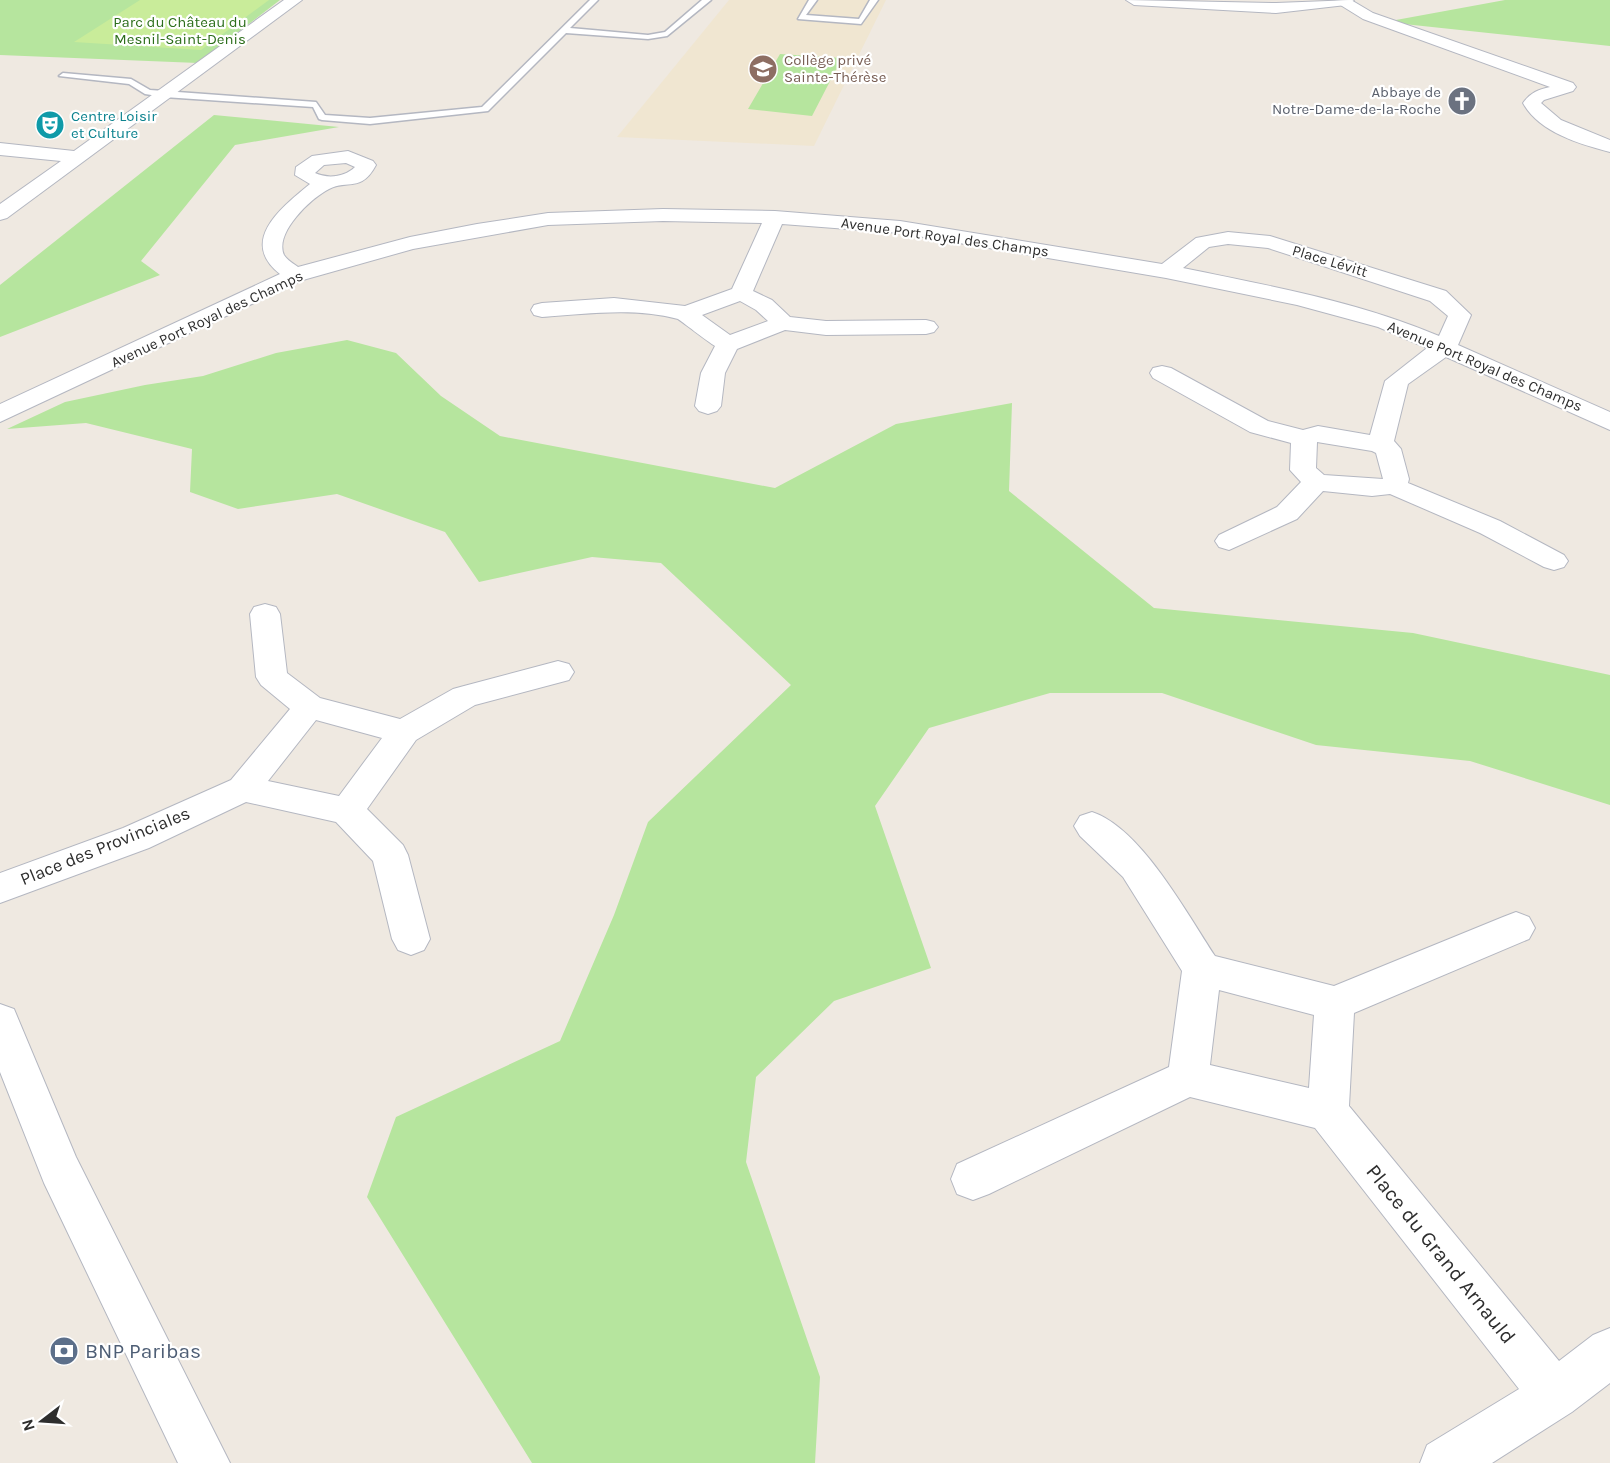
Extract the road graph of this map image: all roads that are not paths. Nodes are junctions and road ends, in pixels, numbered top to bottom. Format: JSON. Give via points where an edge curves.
{"nodes":[{"id":1,"x":294,"y":0,"type":"edge"},
{"id":2,"x":594,"y":0,"type":"edge"},
{"id":3,"x":707,"y":0,"type":"edge"},
{"id":4,"x":813,"y":0,"type":"edge"},
{"id":5,"x":874,"y":0,"type":"edge"},
{"id":6,"x":1134,"y":0,"type":"edge"},
{"id":7,"x":1344,"y":1,"type":"edge"},
{"id":8,"x":564,"y":30,"type":"junction"},
{"id":9,"x":63,"y":76,"type":"dead end"},
{"id":10,"x":164,"y":94,"type":"junction"},
{"id":11,"x":1610,"y":146,"type":"edge"},
{"id":12,"x":0,"y":149,"type":"edge"},
{"id":13,"x":78,"y":157,"type":"junction"},
{"id":14,"x":325,"y":182,"type":"dead end"},
{"id":15,"x":0,"y":214,"type":"edge"},
{"id":16,"x":775,"y":217,"type":"junction"},
{"id":17,"x":1166,"y":271,"type":"junction"},
{"id":18,"x":295,"y":275,"type":"junction"},
{"id":19,"x":741,"y":293,"type":"junction"},
{"id":20,"x":542,"y":310,"type":"dead end"},
{"id":21,"x":687,"y":313,"type":"junction"},
{"id":22,"x":783,"y":322,"type":"junction"},
{"id":23,"x":926,"y":327,"type":"dead end"},
{"id":24,"x":728,"y":344,"type":"junction"},
{"id":25,"x":1446,"y":346,"type":"junction"},
{"id":26,"x":1162,"y":374,"type":"dead end"},
{"id":27,"x":708,"y":406,"type":"dead end"},
{"id":28,"x":0,"y":414,"type":"edge"},
{"id":29,"x":1610,"y":422,"type":"edge"},
{"id":30,"x":1304,"y":438,"type":"junction"},
{"id":31,"x":1380,"y":444,"type":"junction"},
{"id":32,"x":1316,"y":482,"type":"junction"},
{"id":33,"x":1393,"y":486,"type":"junction"},
{"id":34,"x":1229,"y":541,"type":"dead end"},
{"id":35,"x":1554,"y":561,"type":"dead end"},
{"id":36,"x":265,"y":614,"type":"dead end"},
{"id":37,"x":558,"y":672,"type":"dead end"},
{"id":38,"x":309,"y":707,"type":"junction"},
{"id":39,"x":404,"y":732,"type":"junction"},
{"id":40,"x":243,"y":789,"type":"junction"},
{"id":41,"x":347,"y":812,"type":"junction"},
{"id":42,"x":1092,"y":826,"type":"dead end"},
{"id":43,"x":0,"y":888,"type":"edge"},
{"id":44,"x":1516,"y":928,"type":"dead end"},
{"id":45,"x":411,"y":939,"type":"dead end"},
{"id":46,"x":1202,"y":969,"type":"junction"},
{"id":47,"x":1335,"y":1002,"type":"junction"},
{"id":48,"x":0,"y":1021,"type":"edge"},
{"id":49,"x":1188,"y":1078,"type":"junction"},
{"id":50,"x":1328,"y":1112,"type":"junction"},
{"id":51,"x":973,"y":1179,"type":"dead end"},
{"id":52,"x":1610,"y":1352,"type":"edge"},
{"id":53,"x":1555,"y":1395,"type":"junction"},
{"id":54,"x":205,"y":1463,"type":"edge"},
{"id":55,"x":1445,"y":1463,"type":"edge"}],
"edges":[{"from":1,"to":10,"type":"street"},
{"from":2,"to":8,"type":"lane"},
{"from":3,"to":8,"type":"lane","via":[[667,34],[648,37]]},
{"from":4,"to":5,"type":"lane","via":[[801,17],[861,22]]},
{"from":6,"to":7,"type":"street","via":[[1276,8]]},
{"from":7,"to":11,"type":"street","via":[[1368,16],[1567,87],[1538,96],[1532,103],[1535,110],[1565,130]]},
{"from":8,"to":10,"type":"lane","via":[[484,109],[370,121],[322,117],[316,105]]},
{"from":9,"to":10,"type":"lane","via":[[132,82],[148,92]]},
{"from":10,"to":13,"type":"street"},
{"from":12,"to":13,"type":"street"},
{"from":13,"to":15,"type":"street"},
{"from":14,"to":18,"type":"street","via":[[297,206],[275,231],[271,243],[275,258]]},
{"from":16,"to":17,"type":"street","name":"Avenue Port Royal des Champs","via":[[900,227]]},
{"from":16,"to":18,"type":"street","name":"Avenue Port Royal des Champs","via":[[663,214],[548,219],[410,243]]},
{"from":16,"to":19,"type":"street"},
{"from":17,"to":25,"type":"street","name":"Avenue Port Royal des Champs","via":[[1386,322]]},
{"from":17,"to":25,"type":"street","name":"Place Lévitt","via":[[1203,242],[1228,238],[1270,242],[1438,296],[1460,315]]},
{"from":18,"to":28,"type":"street","name":"Avenue Port Royal des Champs"},
{"from":19,"to":21,"type":"street"},
{"from":19,"to":22,"type":"street","via":[[764,305]]},
{"from":20,"to":21,"type":"street","via":[[614,305]]},
{"from":21,"to":24,"type":"street"},
{"from":22,"to":23,"type":"street","via":[[826,328]]},
{"from":22,"to":24,"type":"street"},
{"from":24,"to":27,"type":"street","via":[[712,373]]},
{"from":25,"to":29,"type":"street","name":"Avenue Port Royal des Champs"},
{"from":25,"to":31,"type":"street","via":[[1397,381]]},
{"from":26,"to":30,"type":"street","via":[[1258,427]]},
{"from":30,"to":31,"type":"street","via":[[1318,434]]},
{"from":30,"to":32,"type":"street","via":[[1303,470]]},
{"from":31,"to":33,"type":"street","via":[[1388,449],[1396,479]]},
{"from":32,"to":33,"type":"street","via":[[1372,488]]},
{"from":32,"to":34,"type":"street","via":[[1287,513]]},
{"from":33,"to":35,"type":"street","via":[[1490,526]]},
{"from":36,"to":38,"type":"street","via":[[272,677]]},
{"from":37,"to":39,"type":"street","via":[[464,697]]},
{"from":38,"to":39,"type":"street"},
{"from":38,"to":40,"type":"street","name":"Place des Provinciales"},
{"from":39,"to":41,"type":"street"},
{"from":40,"to":41,"type":"street"},
{"from":40,"to":43,"type":"street","name":"Place des Provinciales","via":[[136,838]]},
{"from":41,"to":45,"type":"street","via":[[390,855]]},
{"from":42,"to":46,"type":"street","via":[[1136,867]]},
{"from":44,"to":47,"type":"street"},
{"from":46,"to":47,"type":"street"},
{"from":46,"to":49,"type":"street"},
{"from":47,"to":50,"type":"street"},
{"from":48,"to":54,"type":"street","via":[[59,1168]]},
{"from":49,"to":50,"type":"street"},
{"from":49,"to":51,"type":"street"},
{"from":50,"to":53,"type":"street","name":"Place du Grand Arnauld"},
{"from":52,"to":53,"type":"street"},
{"from":53,"to":55,"type":"street"}]}
